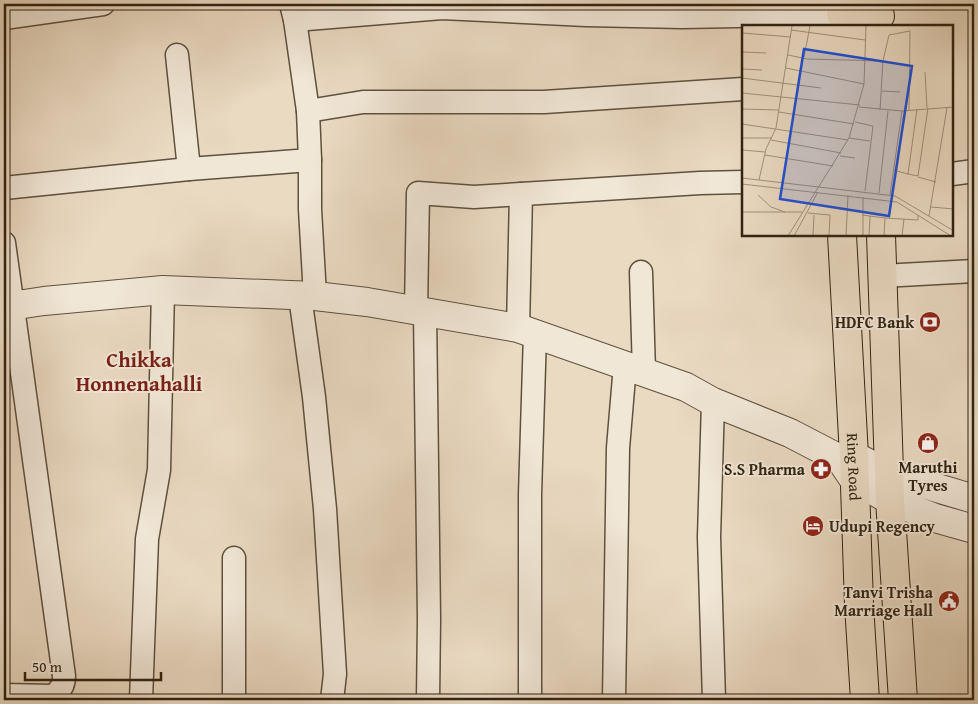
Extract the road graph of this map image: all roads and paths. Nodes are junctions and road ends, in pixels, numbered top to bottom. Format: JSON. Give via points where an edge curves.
{"nodes":[{"id":1,"x":103,"y":4,"type":"edge"},
{"id":2,"x":682,"y":11,"type":"edge"},
{"id":3,"x":293,"y":12,"type":"edge"},
{"id":4,"x":841,"y":15,"type":"edge"},
{"id":5,"x":880,"y":15,"type":"edge"},
{"id":6,"x":4,"y":18,"type":"edge"},
{"id":7,"x":177,"y":55,"type":"dead end"},
{"id":8,"x":742,"y":90,"type":"edge"},
{"id":9,"x":308,"y":112,"type":"junction"},
{"id":10,"x":310,"y":160,"type":"junction"},
{"id":11,"x":189,"y":169,"type":"junction"},
{"id":12,"x":974,"y":171,"type":"edge"},
{"id":13,"x":953,"y":174,"type":"edge"},
{"id":14,"x":742,"y":182,"type":"edge"},
{"id":15,"x":4,"y":188,"type":"edge"},
{"id":16,"x":522,"y":194,"type":"junction"},
{"id":17,"x":842,"y":236,"type":"edge"},
{"id":18,"x":881,"y":236,"type":"edge"},
{"id":19,"x":4,"y":243,"type":"edge"},
{"id":20,"x":974,"y":271,"type":"edge"},
{"id":21,"x":641,"y":272,"type":"dead end"},
{"id":22,"x":882,"y":276,"type":"junction"},
{"id":23,"x":163,"y":290,"type":"junction"},
{"id":24,"x":307,"y":296,"type":"junction"},
{"id":25,"x":8,"y":306,"type":"edge"},
{"id":26,"x":420,"y":311,"type":"junction"},
{"id":27,"x":527,"y":331,"type":"junction"},
{"id":28,"x":634,"y":368,"type":"junction"},
{"id":29,"x":713,"y":402,"type":"junction"},
{"id":30,"x":849,"y":465,"type":"junction"},
{"id":31,"x":890,"y":487,"type":"junction"},
{"id":32,"x":974,"y":499,"type":"edge"},
{"id":33,"x":974,"y":529,"type":"edge"},
{"id":34,"x":234,"y":558,"type":"dead end"},
{"id":35,"x":4,"y":695,"type":"edge"},
{"id":36,"x":54,"y":698,"type":"edge"},
{"id":37,"x":141,"y":700,"type":"edge"},
{"id":38,"x":234,"y":700,"type":"edge"},
{"id":39,"x":332,"y":700,"type":"edge"},
{"id":40,"x":428,"y":700,"type":"edge"},
{"id":41,"x":530,"y":700,"type":"edge"},
{"id":42,"x":614,"y":700,"type":"edge"},
{"id":43,"x":714,"y":700,"type":"edge"},
{"id":44,"x":865,"y":700,"type":"edge"},
{"id":45,"x":902,"y":700,"type":"edge"}],
"edges":[{"from":1,"to":6,"type":"street"},
{"from":2,"to":3,"type":"street","via":[[586,15],[442,8]]},
{"from":2,"to":4,"type":"street"},
{"from":3,"to":9,"type":"street"},
{"from":4,"to":5,"type":"main road"},
{"from":7,"to":11,"type":"street"},
{"from":8,"to":9,"type":"street","via":[[544,102],[363,102]]},
{"from":9,"to":10,"type":"street"},
{"from":10,"to":11,"type":"street"},
{"from":10,"to":24,"type":"street"},
{"from":11,"to":15,"type":"street"},
{"from":12,"to":13,"type":"street"},
{"from":14,"to":16,"type":"street"},
{"from":16,"to":26,"type":"street","via":[[474,197],[418,193]]},
{"from":16,"to":27,"type":"street"},
{"from":17,"to":30,"type":"main road","name":"Ring Road"},
{"from":18,"to":22,"type":"main road"},
{"from":19,"to":25,"type":"street"},
{"from":20,"to":22,"type":"street"},
{"from":21,"to":28,"type":"street"},
{"from":22,"to":31,"type":"main road"},
{"from":23,"to":24,"type":"street"},
{"from":23,"to":25,"type":"street"},
{"from":23,"to":37,"type":"street","via":[[159,470],[147,539]]},
{"from":24,"to":26,"type":"street"},
{"from":24,"to":39,"type":"street","via":[[325,509],[335,674]]},
{"from":25,"to":36,"type":"street","via":[[64,676],[62,688]]},
{"from":26,"to":27,"type":"street"},
{"from":26,"to":40,"type":"street","via":[[429,619]]},
{"from":27,"to":28,"type":"street"},
{"from":27,"to":41,"type":"street"},
{"from":28,"to":29,"type":"street","via":[[686,387]]},
{"from":28,"to":42,"type":"street","via":[[618,448]]},
{"from":29,"to":30,"type":"street","via":[[790,433]]},
{"from":29,"to":43,"type":"street","via":[[709,537]]},
{"from":30,"to":31,"type":"street"},
{"from":30,"to":44,"type":"main road","name":"Ring Road"},
{"from":31,"to":32,"type":"street"},
{"from":31,"to":33,"type":"street","via":[[935,518]]},
{"from":31,"to":45,"type":"main road"},
{"from":34,"to":38,"type":"street"},
{"from":35,"to":36,"type":"street"}]}
